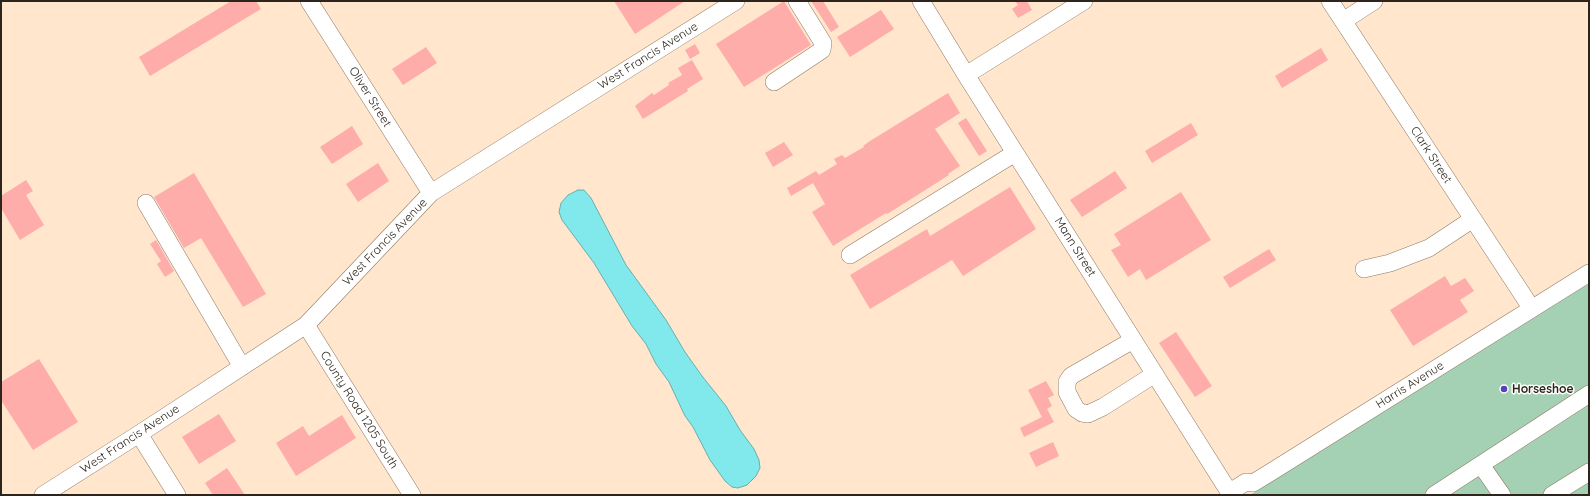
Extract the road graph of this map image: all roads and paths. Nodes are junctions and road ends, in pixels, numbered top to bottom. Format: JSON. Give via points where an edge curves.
{"nodes":[{"id":1,"x":309,"y":1,"type":"edge"},
{"id":2,"x":736,"y":1,"type":"edge"},
{"id":3,"x":798,"y":1,"type":"edge"},
{"id":4,"x":921,"y":1,"type":"edge"},
{"id":5,"x":1084,"y":1,"type":"edge"},
{"id":6,"x":1330,"y":1,"type":"edge"},
{"id":7,"x":1374,"y":1,"type":"edge"},
{"id":8,"x":717,"y":6,"type":"edge"},
{"id":9,"x":1343,"y":21,"type":"junction"},
{"id":10,"x":949,"y":47,"type":"junction"},
{"id":11,"x":995,"y":57,"type":"junction"},
{"id":12,"x":966,"y":76,"type":"junction"},
{"id":13,"x":774,"y":82,"type":"dead end"},
{"id":14,"x":1015,"y":153,"type":"junction"},
{"id":15,"x":431,"y":193,"type":"junction"},
{"id":16,"x":146,"y":203,"type":"dead end"},
{"id":17,"x":1473,"y":219,"type":"junction"},
{"id":18,"x":850,"y":255,"type":"dead end"},
{"id":19,"x":1364,"y":269,"type":"dead end"},
{"id":20,"x":1589,"y":272,"type":"edge"},
{"id":21,"x":1532,"y":309,"type":"junction"},
{"id":22,"x":306,"y":325,"type":"junction"},
{"id":23,"x":1133,"y":340,"type":"junction"},
{"id":24,"x":242,"y":367,"type":"junction"},
{"id":25,"x":1155,"y":374,"type":"junction"},
{"id":26,"x":1589,"y":394,"type":"edge"},
{"id":27,"x":139,"y":434,"type":"junction"},
{"id":28,"x":1481,"y":464,"type":"junction"},
{"id":29,"x":1589,"y":472,"type":"edge"},
{"id":30,"x":1560,"y":493,"type":"edge"},
{"id":31,"x":1230,"y":494,"type":"edge"},
{"id":32,"x":43,"y":495,"type":"edge"},
{"id":33,"x":177,"y":495,"type":"edge"},
{"id":34,"x":412,"y":495,"type":"edge"},
{"id":35,"x":1434,"y":495,"type":"edge"},
{"id":36,"x":1502,"y":495,"type":"edge"}],
"edges":[{"from":1,"to":15,"type":"street","name":"Oliver Street"},
{"from":2,"to":8,"type":"street","name":"West Francis Avenue"},
{"from":3,"to":13,"type":"street","via":[[823,43],[822,50]]},
{"from":4,"to":10,"type":"street","name":"Mann Street"},
{"from":5,"to":11,"type":"street"},
{"from":6,"to":9,"type":"street","name":"Clark Street"},
{"from":7,"to":9,"type":"street"},
{"from":8,"to":15,"type":"street","name":"West Francis Avenue"},
{"from":9,"to":17,"type":"street","name":"Clark Street"},
{"from":10,"to":11,"type":"street","via":[[958,57],[970,62],[981,62]]},
{"from":10,"to":12,"type":"street","name":"Mann Street"},
{"from":11,"to":12,"type":"street"},
{"from":12,"to":14,"type":"street","name":"Mann Street"},
{"from":14,"to":18,"type":"street"},
{"from":14,"to":23,"type":"street","name":"Mann Street"},
{"from":15,"to":22,"type":"street","name":"West Francis Avenue"},
{"from":16,"to":24,"type":"street"},
{"from":17,"to":19,"type":"street","via":[[1424,250],[1390,263]]},
{"from":17,"to":21,"type":"street","name":"Clark Street"},
{"from":20,"to":21,"type":"street","name":"Harris Avenue"},
{"from":21,"to":31,"type":"street","name":"Harris Avenue","via":[[1271,472],[1254,482],[1246,482]]},
{"from":22,"to":24,"type":"street","name":"West Francis Avenue"},
{"from":22,"to":34,"type":"street","name":"County Road 1205 South"},
{"from":23,"to":25,"type":"street","name":"Mann Street"},
{"from":23,"to":25,"type":"street","via":[[1070,376],[1067,392],[1076,409],[1088,414]]},
{"from":24,"to":27,"type":"street","name":"West Francis Avenue"},
{"from":25,"to":31,"type":"street","name":"Mann Street"},
{"from":26,"to":28,"type":"street"},
{"from":27,"to":32,"type":"street","name":"West Francis Avenue"},
{"from":27,"to":33,"type":"street"},
{"from":28,"to":35,"type":"street"},
{"from":28,"to":36,"type":"street"},
{"from":29,"to":30,"type":"street"}]}
